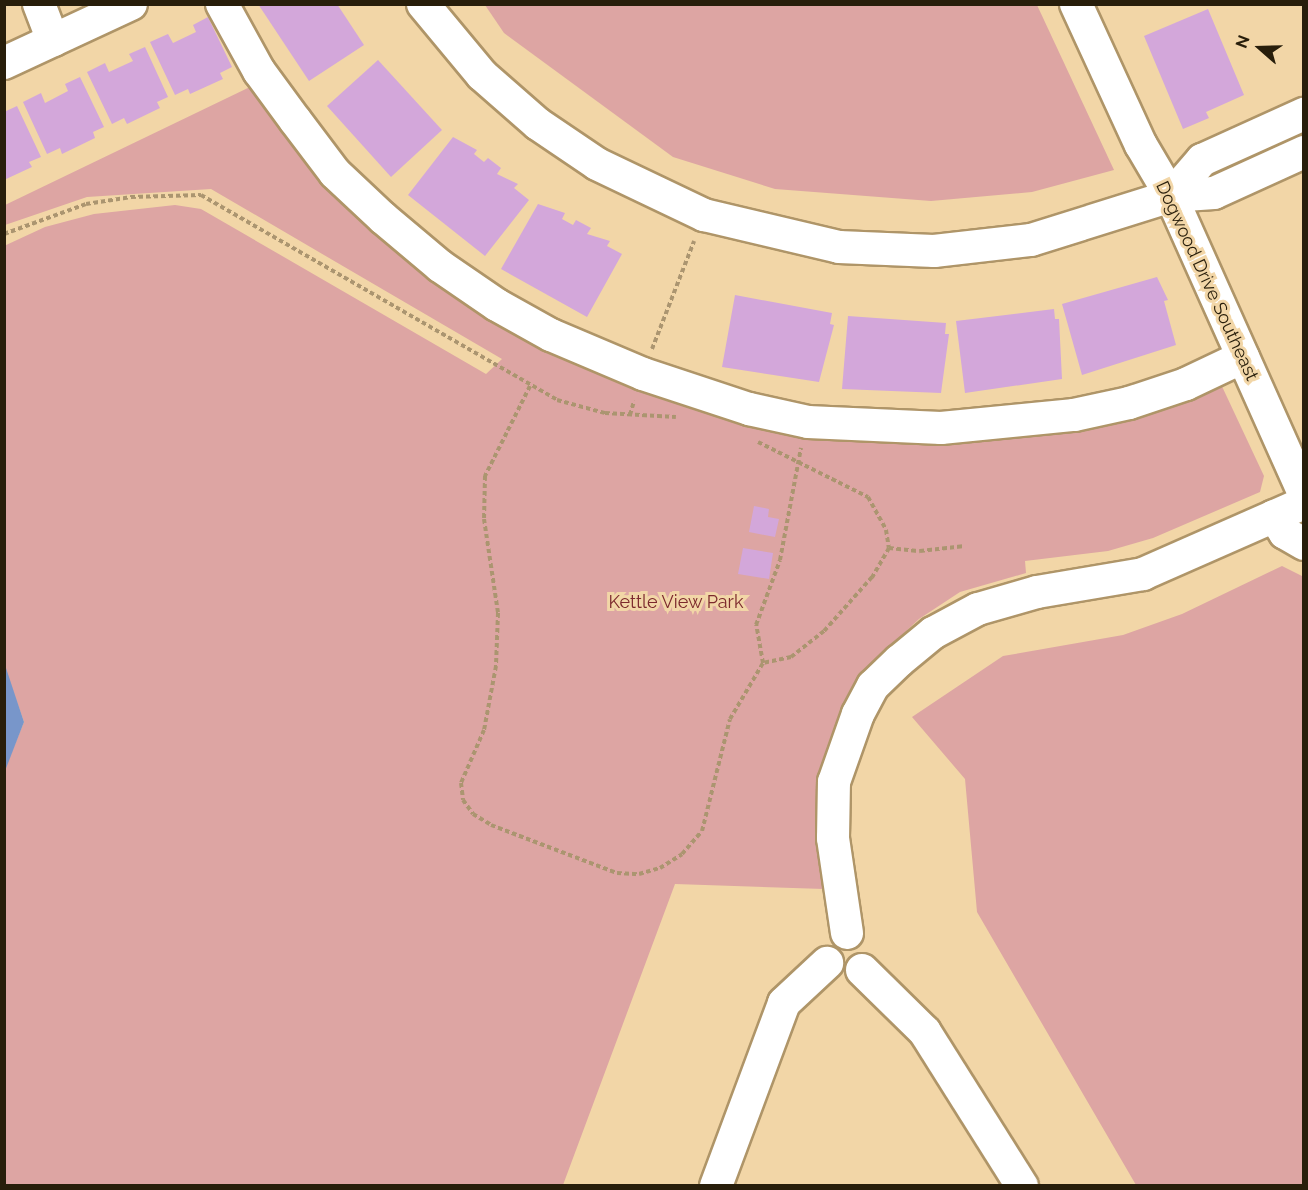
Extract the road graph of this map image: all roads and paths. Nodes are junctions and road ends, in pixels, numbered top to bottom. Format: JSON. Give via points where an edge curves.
{"nodes":[{"id":1,"x":39,"y":4,"type":"edge"},
{"id":2,"x":131,"y":4,"type":"edge"},
{"id":3,"x":222,"y":4,"type":"edge"},
{"id":4,"x":423,"y":4,"type":"edge"},
{"id":5,"x":1076,"y":4,"type":"edge"},
{"id":6,"x":52,"y":40,"type":"junction"},
{"id":7,"x":4,"y":63,"type":"edge"},
{"id":8,"x":1304,"y":114,"type":"edge"},
{"id":9,"x":1304,"y":152,"type":"edge"},
{"id":10,"x":1171,"y":196,"type":"junction"},
{"id":11,"x":697,"y":232,"type":"dead end"},
{"id":12,"x":4,"y":234,"type":"edge"},
{"id":13,"x":1242,"y":357,"type":"junction"},
{"id":14,"x":643,"y":374,"type":"junction"},
{"id":15,"x":530,"y":386,"type":"junction"},
{"id":16,"x":630,"y":415,"type":"junction"},
{"id":17,"x":681,"y":417,"type":"dead end"},
{"id":18,"x":808,"y":422,"type":"junction"},
{"id":19,"x":752,"y":438,"type":"dead end"},
{"id":20,"x":797,"y":464,"type":"junction"},
{"id":21,"x":1304,"y":494,"type":"edge"},
{"id":22,"x":1304,"y":502,"type":"edge"},
{"id":23,"x":1274,"y":516,"type":"junction"},
{"id":24,"x":1304,"y":544,"type":"edge"},
{"id":25,"x":965,"y":546,"type":"dead end"},
{"id":26,"x":888,"y":548,"type":"junction"},
{"id":27,"x":763,"y":663,"type":"junction"},
{"id":28,"x":847,"y":933,"type":"junction"},
{"id":29,"x":827,"y":963,"type":"junction"},
{"id":30,"x":862,"y":970,"type":"junction"},
{"id":31,"x":716,"y":1185,"type":"edge"},
{"id":32,"x":1022,"y":1185,"type":"edge"}],
"edges":[{"from":1,"to":6,"type":"street"},
{"from":2,"to":6,"type":"street"},
{"from":3,"to":14,"type":"street","via":[[259,71],[295,120],[335,173],[383,218],[440,266],[497,305],[551,335]]},
{"from":4,"to":10,"type":"street","via":[[482,75],[538,124],[648,192],[751,229],[839,248],[981,248],[1079,228]]},
{"from":5,"to":10,"type":"street","name":"Dogwood Drive Southeast","via":[[1141,146]]},
{"from":6,"to":7,"type":"street"},
{"from":8,"to":10,"type":"street","via":[[1202,160]]},
{"from":9,"to":10,"type":"street","via":[[1214,194]]},
{"from":10,"to":13,"type":"street","name":"Dogwood Drive Southeast"},
{"from":11,"to":14,"type":"path"},
{"from":12,"to":15,"type":"path","via":[[86,204],[130,197],[201,195]]},
{"from":13,"to":18,"type":"street","via":[[1186,384],[1074,416],[942,428]]},
{"from":13,"to":21,"type":"street","name":"Dogwood Drive Southeast"},
{"from":14,"to":16,"type":"path"},
{"from":14,"to":18,"type":"street","via":[[749,409]]},
{"from":15,"to":16,"type":"path","via":[[576,408]]},
{"from":15,"to":27,"type":"path","via":[[485,476],[482,496],[498,639],[493,694],[461,783],[463,800],[473,814],[617,873],[660,868],[682,854],[702,831],[730,719]]},
{"from":16,"to":17,"type":"path"},
{"from":18,"to":20,"type":"path"},
{"from":19,"to":20,"type":"path"},
{"from":20,"to":26,"type":"path","via":[[847,483],[868,497],[886,530]]},
{"from":20,"to":27,"type":"path","via":[[780,560],[756,625]]},
{"from":22,"to":23,"type":"street"},
{"from":23,"to":24,"type":"street","via":[[1285,533]]},
{"from":23,"to":28,"type":"street","via":[[1143,574],[1037,592],[978,609],[933,633],[873,686],[848,735],[834,782],[833,837]]},
{"from":25,"to":26,"type":"path","via":[[920,551]]},
{"from":26,"to":27,"type":"path","via":[[872,577],[824,631],[791,657]]},
{"from":28,"to":29,"type":"street","via":[[827,946]]},
{"from":28,"to":30,"type":"street","via":[[867,946]]},
{"from":29,"to":30,"type":"street","via":[[847,976]]},
{"from":29,"to":31,"type":"street","via":[[784,1003]]},
{"from":30,"to":32,"type":"street","via":[[925,1032]]}]}
